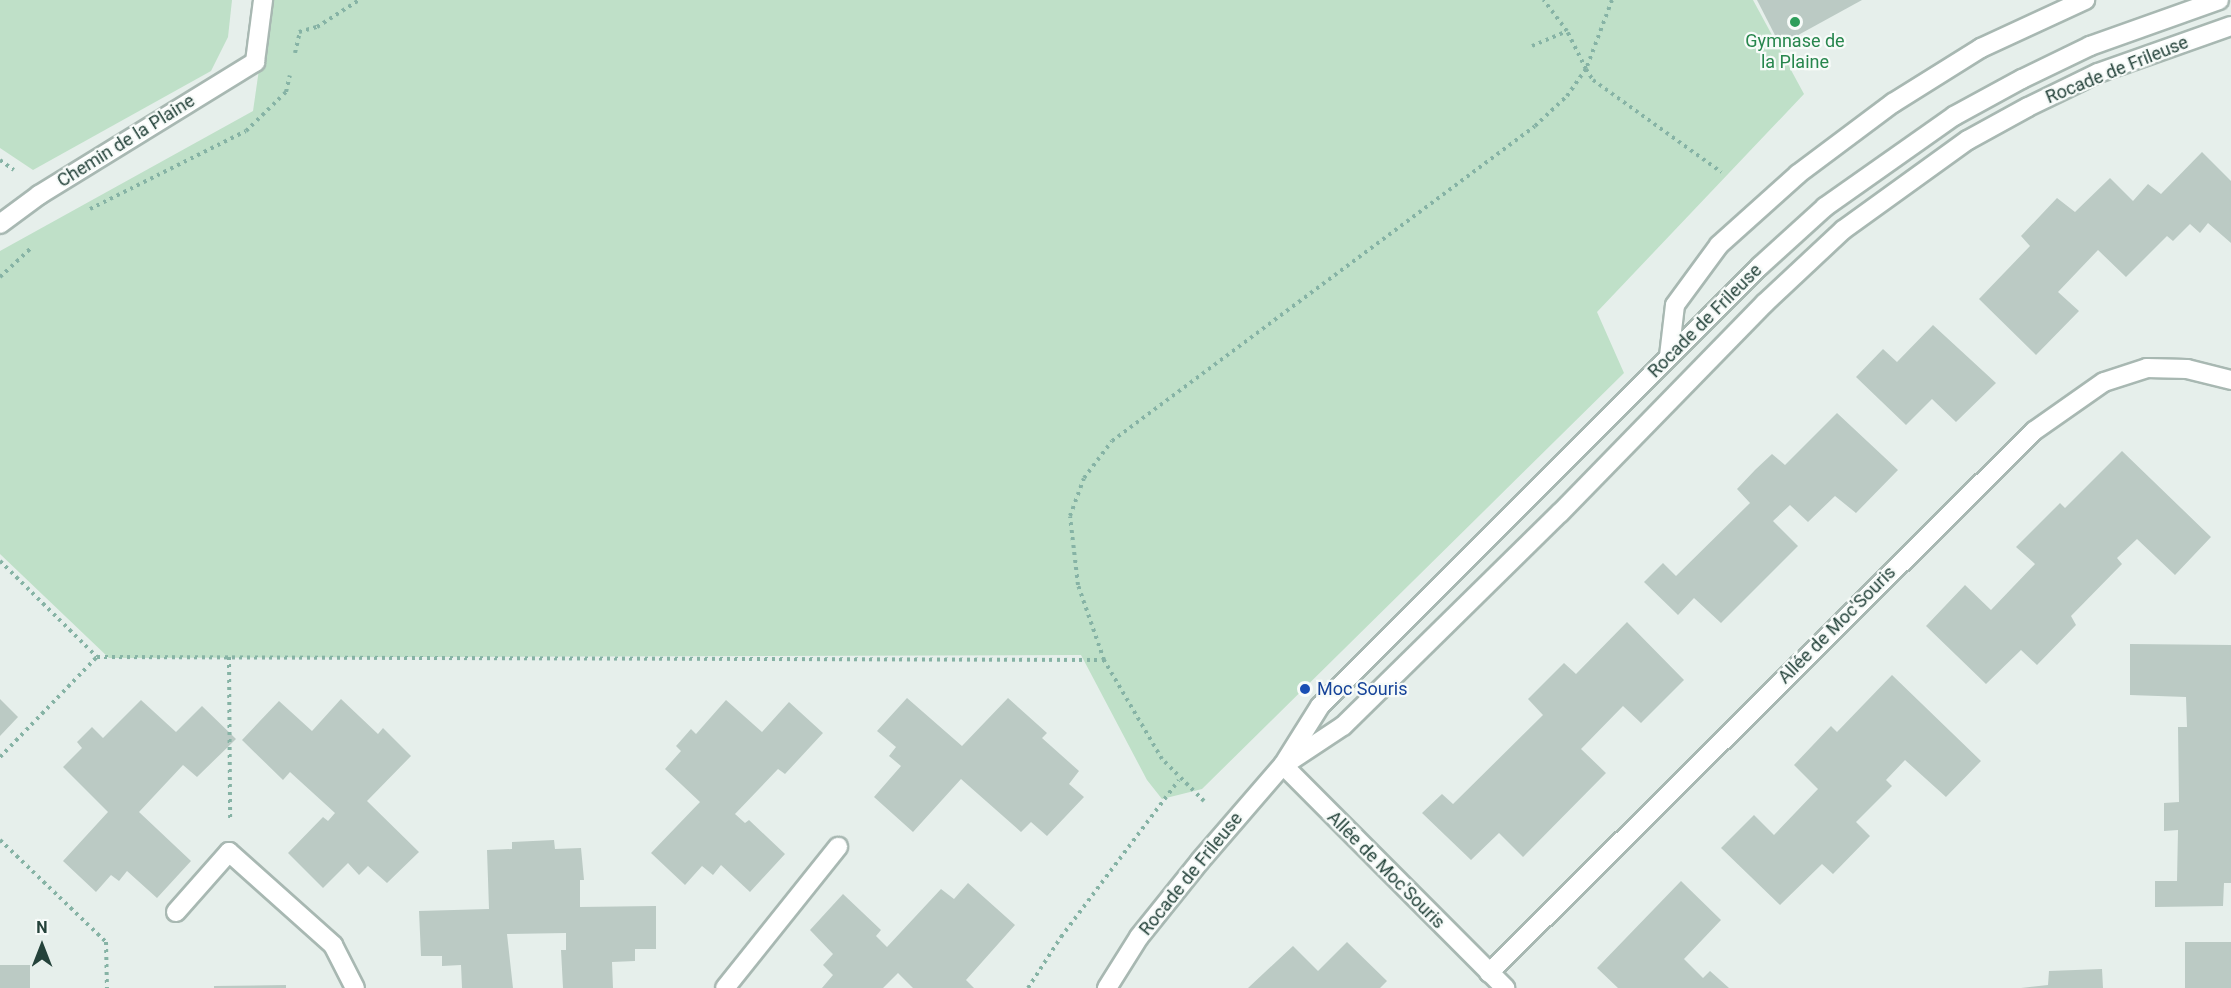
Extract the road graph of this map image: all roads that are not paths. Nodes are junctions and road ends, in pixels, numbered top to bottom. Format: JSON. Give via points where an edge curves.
{"nodes":[{"id":1,"x":263,"y":0,"type":"edge"},
{"id":2,"x":2085,"y":0,"type":"edge"},
{"id":3,"x":2219,"y":0,"type":"edge"},
{"id":4,"x":2231,"y":26,"type":"edge"},
{"id":5,"x":0,"y":224,"type":"edge"},
{"id":6,"x":1669,"y":356,"type":"junction"},
{"id":7,"x":2231,"y":380,"type":"edge"},
{"id":8,"x":1283,"y":765,"type":"junction"},
{"id":9,"x":838,"y":847,"type":"dead end"},
{"id":10,"x":176,"y":912,"type":"dead end"},
{"id":11,"x":1489,"y":973,"type":"junction"},
{"id":12,"x":355,"y":988,"type":"edge"},
{"id":13,"x":725,"y":988,"type":"edge"},
{"id":14,"x":1107,"y":988,"type":"edge"},
{"id":15,"x":1505,"y":988,"type":"edge"}],
"edges":[{"from":1,"to":5,"type":"street","name":"Chemin de la Plaine","via":[[255,62],[39,195]]},
{"from":2,"to":6,"type":"street","via":[[1981,48],[1893,103],[1798,174],[1719,245],[1675,305]]},
{"from":3,"to":6,"type":"street","name":"Rocade de Frileuse","via":[[2090,46],[1954,117],[1825,207]]},
{"from":4,"to":8,"type":"street","name":"Rocade de Frileuse","via":[[2098,74],[2028,106],[1968,140],[1868,210],[1765,303],[1560,513],[1343,726]]},
{"from":6,"to":8,"type":"street","name":"Rocade de Frileuse","via":[[1320,706]]},
{"from":7,"to":11,"type":"street","name":"Allée de Moc'Souris","via":[[2187,369],[2147,368],[2104,382],[2034,432]]},
{"from":8,"to":11,"type":"street","name":"Allée de Moc'Souris"},
{"from":8,"to":14,"type":"street","name":"Rocade de Frileuse","via":[[1230,823],[1139,938]]},
{"from":9,"to":13,"type":"street"},
{"from":10,"to":12,"type":"street","via":[[229,852],[333,945]]},
{"from":11,"to":15,"type":"street","name":"Allée de Moc'Souris"}]}
